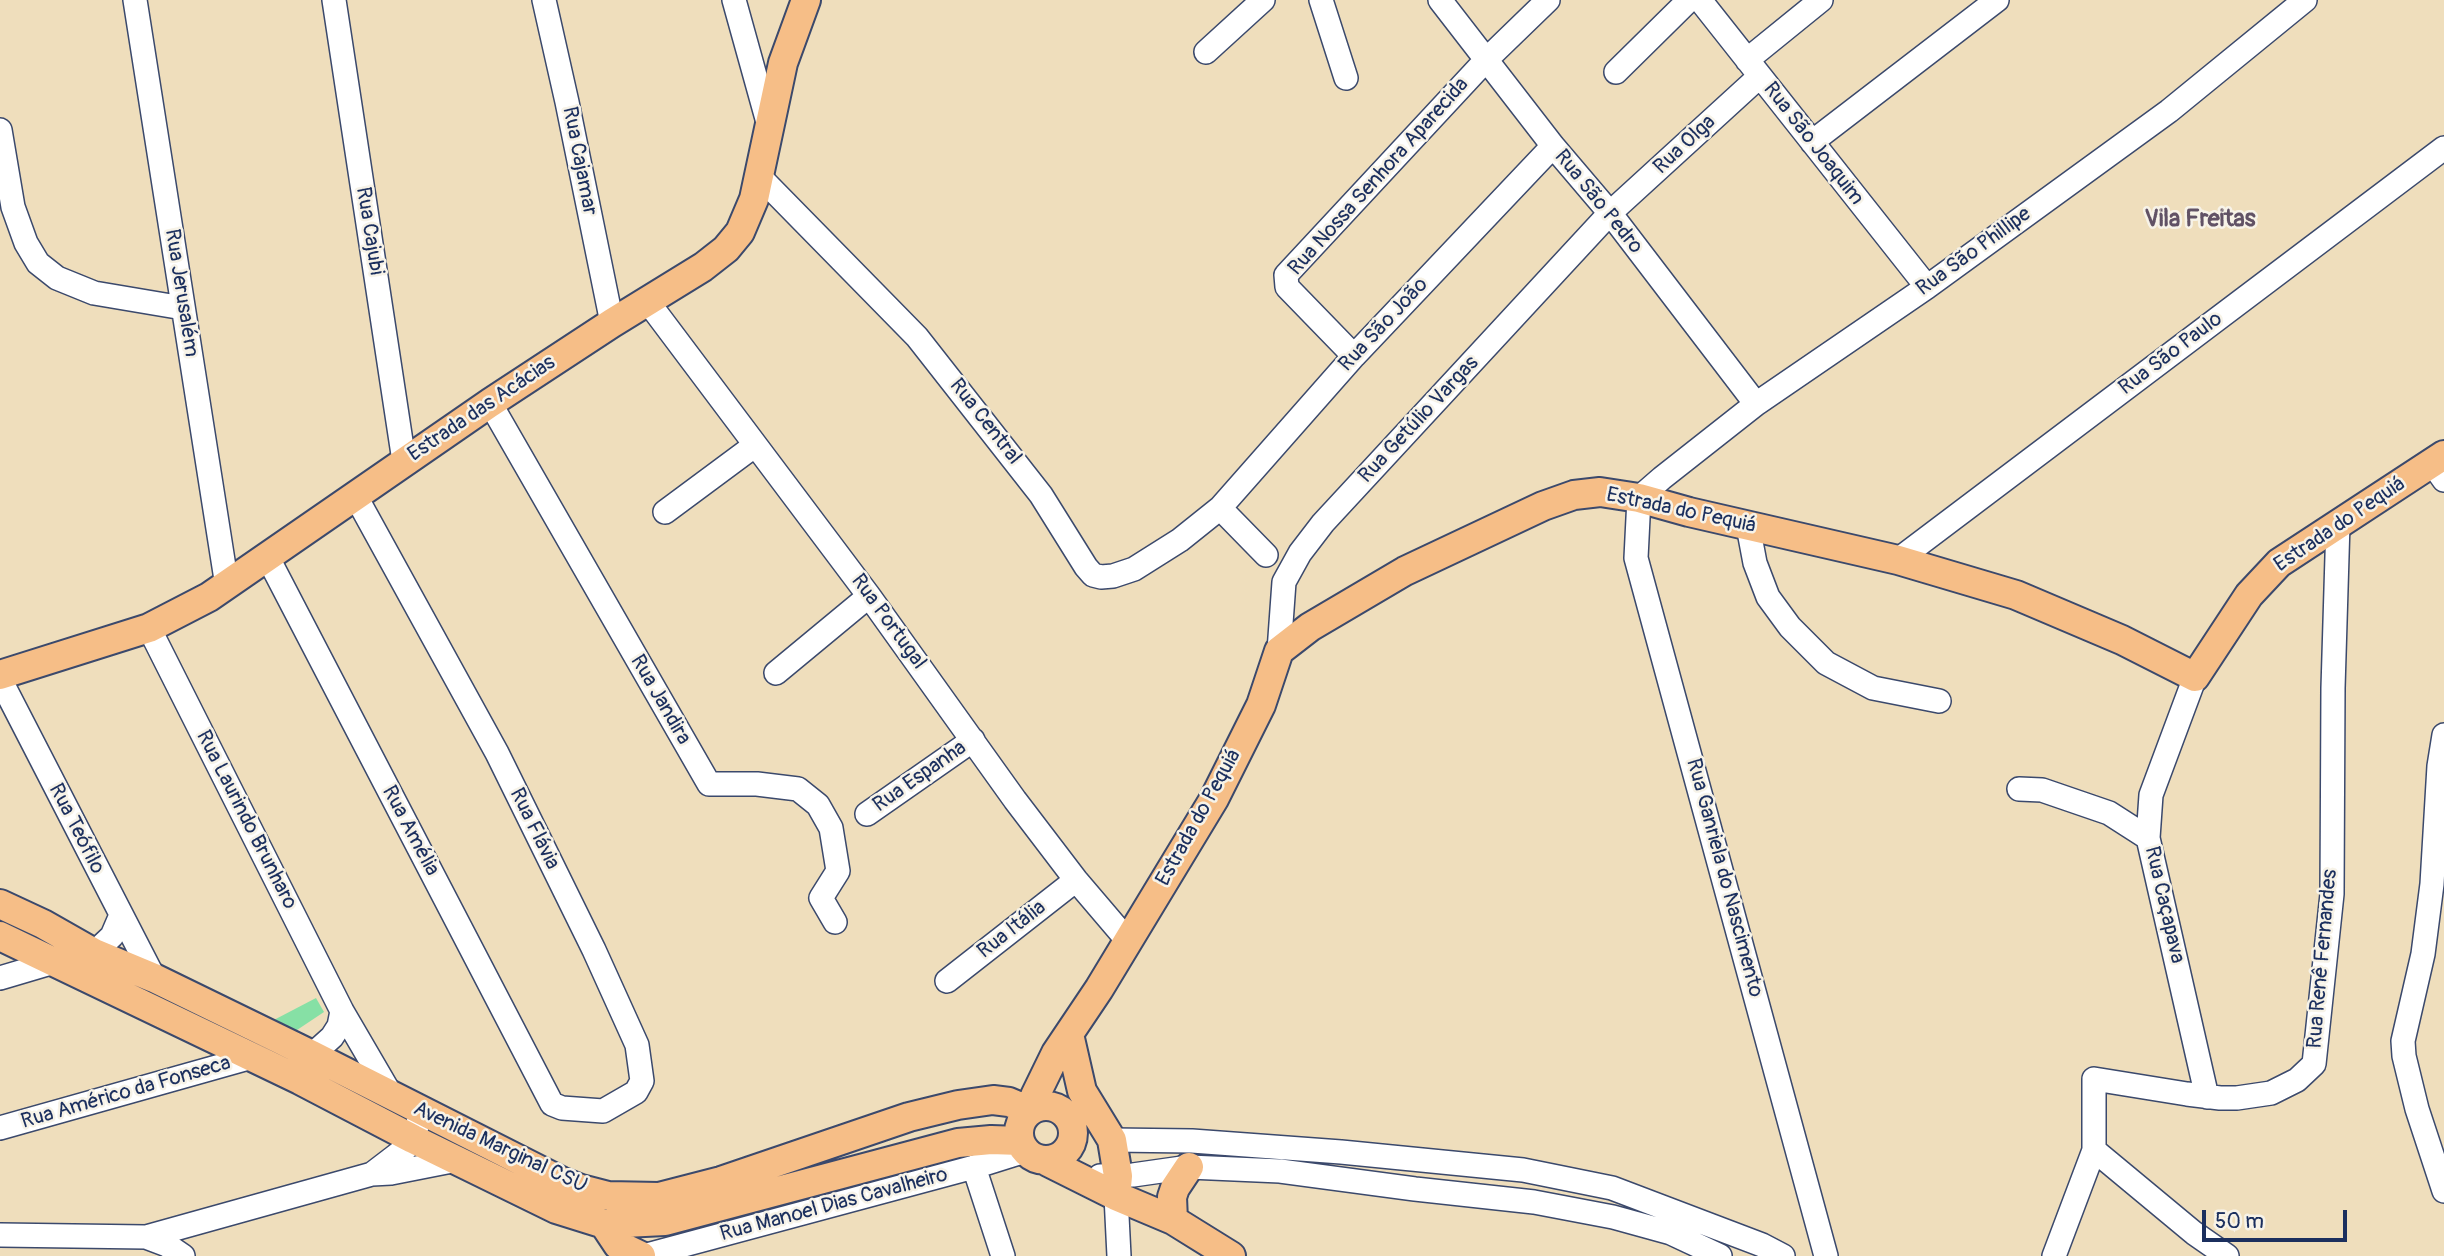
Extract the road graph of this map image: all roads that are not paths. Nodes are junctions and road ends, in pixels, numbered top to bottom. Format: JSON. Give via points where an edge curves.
{"nodes":[{"id":1,"x":135,"y":0,"type":"edge"},
{"id":2,"x":334,"y":0,"type":"edge"},
{"id":3,"x":544,"y":0,"type":"edge"},
{"id":4,"x":734,"y":0,"type":"edge"},
{"id":5,"x":806,"y":0,"type":"edge"},
{"id":6,"x":1263,"y":0,"type":"edge"},
{"id":7,"x":1321,"y":0,"type":"edge"},
{"id":8,"x":1440,"y":0,"type":"edge"},
{"id":9,"x":1548,"y":0,"type":"edge"},
{"id":10,"x":1689,"y":0,"type":"edge"},
{"id":11,"x":1700,"y":0,"type":"edge"},
{"id":12,"x":1821,"y":0,"type":"edge"},
{"id":13,"x":1997,"y":0,"type":"edge"},
{"id":14,"x":2305,"y":0,"type":"edge"},
{"id":15,"x":1206,"y":52,"type":"dead end"},
{"id":16,"x":1486,"y":60,"type":"junction"},
{"id":17,"x":1753,"y":68,"type":"junction"},
{"id":18,"x":1616,"y":72,"type":"dead end"},
{"id":19,"x":1346,"y":78,"type":"dead end"},
{"id":20,"x":769,"y":126,"type":"junction"},
{"id":21,"x":0,"y":130,"type":"edge"},
{"id":22,"x":1812,"y":142,"type":"junction"},
{"id":23,"x":1553,"y":146,"type":"junction"},
{"id":24,"x":2444,"y":148,"type":"edge"},
{"id":25,"x":758,"y":174,"type":"junction"},
{"id":26,"x":1610,"y":213,"type":"junction"},
{"id":27,"x":1927,"y":287,"type":"junction"},
{"id":28,"x":648,"y":302,"type":"junction"},
{"id":29,"x":183,"y":308,"type":"junction"},
{"id":30,"x":612,"y":323,"type":"junction"},
{"id":31,"x":1354,"y":356,"type":"junction"},
{"id":32,"x":490,"y":402,"type":"junction"},
{"id":33,"x":1756,"y":404,"type":"junction"},
{"id":34,"x":754,"y":446,"type":"junction"},
{"id":35,"x":404,"y":461,"type":"junction"},
{"id":36,"x":2440,"y":466,"type":"edge"},
{"id":37,"x":355,"y":495,"type":"junction"},
{"id":38,"x":1639,"y":498,"type":"junction"},
{"id":39,"x":1220,"y":509,"type":"junction"},
{"id":40,"x":665,"y":512,"type":"dead end"},
{"id":41,"x":2338,"y":523,"type":"junction"},
{"id":42,"x":1748,"y":526,"type":"junction"},
{"id":43,"x":1266,"y":555,"type":"dead end"},
{"id":44,"x":268,"y":558,"type":"junction"},
{"id":45,"x":1898,"y":560,"type":"junction"},
{"id":46,"x":227,"y":586,"type":"junction"},
{"id":47,"x":869,"y":596,"type":"junction"},
{"id":48,"x":149,"y":628,"type":"junction"},
{"id":49,"x":1279,"y":651,"type":"junction"},
{"id":50,"x":776,"y":673,"type":"dead end"},
{"id":51,"x":0,"y":677,"type":"edge"},
{"id":52,"x":2195,"y":677,"type":"junction"},
{"id":53,"x":1939,"y":701,"type":"dead end"},
{"id":54,"x":2444,"y":735,"type":"edge"},
{"id":55,"x":973,"y":740,"type":"junction"},
{"id":56,"x":2019,"y":789,"type":"dead end"},
{"id":57,"x":867,"y":814,"type":"dead end"},
{"id":58,"x":2148,"y":838,"type":"junction"},
{"id":59,"x":1076,"y":880,"type":"junction"},
{"id":60,"x":0,"y":904,"type":"edge"},
{"id":61,"x":121,"y":915,"type":"junction"},
{"id":62,"x":835,"y":922,"type":"dead end"},
{"id":63,"x":0,"y":936,"type":"edge"},
{"id":64,"x":1128,"y":941,"type":"junction"},
{"id":65,"x":94,"y":953,"type":"junction"},
{"id":66,"x":54,"y":961,"type":"junction"},
{"id":67,"x":0,"y":978,"type":"edge"},
{"id":68,"x":154,"y":978,"type":"junction"},
{"id":69,"x":947,"y":981,"type":"dead end"},
{"id":70,"x":342,"y":1011,"type":"junction"},
{"id":71,"x":218,"y":1026,"type":"junction"},
{"id":72,"x":1069,"y":1034,"type":"junction"},
{"id":73,"x":312,"y":1055,"type":"junction"},
{"id":74,"x":253,"y":1057,"type":"junction"},
{"id":75,"x":1082,"y":1090,"type":"junction"},
{"id":76,"x":391,"y":1096,"type":"junction"},
{"id":77,"x":2207,"y":1097,"type":"junction"},
{"id":78,"x":552,"y":1104,"type":"joint"},
{"id":79,"x":1032,"y":1110,"type":"junction"},
{"id":80,"x":422,"y":1111,"type":"junction"},
{"id":81,"x":1073,"y":1127,"type":"junction"},
{"id":82,"x":0,"y":1128,"type":"edge"},
{"id":83,"x":413,"y":1139,"type":"junction"},
{"id":84,"x":1112,"y":1140,"type":"junction"},
{"id":85,"x":2094,"y":1150,"type":"junction"},
{"id":86,"x":1030,"y":1151,"type":"junction"},
{"id":87,"x":1379,"y":1156,"type":"junction"},
{"id":88,"x":457,"y":1160,"type":"junction"},
{"id":89,"x":974,"y":1167,"type":"junction"},
{"id":90,"x":1189,"y":1167,"type":"junction"},
{"id":91,"x":372,"y":1174,"type":"junction"},
{"id":92,"x":1375,"y":1184,"type":"junction"},
{"id":93,"x":1117,"y":1186,"type":"junction"},
{"id":94,"x":2444,"y":1191,"type":"edge"},
{"id":95,"x":1173,"y":1220,"type":"junction"},
{"id":96,"x":604,"y":1224,"type":"junction"},
{"id":97,"x":0,"y":1235,"type":"edge"},
{"id":98,"x":146,"y":1237,"type":"junction"},
{"id":99,"x":183,"y":1256,"type":"edge"},
{"id":100,"x":642,"y":1256,"type":"edge"},
{"id":101,"x":1003,"y":1256,"type":"edge"},
{"id":102,"x":1119,"y":1256,"type":"edge"},
{"id":103,"x":1231,"y":1256,"type":"edge"},
{"id":104,"x":1720,"y":1256,"type":"edge"},
{"id":105,"x":1783,"y":1256,"type":"edge"},
{"id":106,"x":1826,"y":1256,"type":"edge"},
{"id":107,"x":2054,"y":1256,"type":"edge"},
{"id":108,"x":2227,"y":1256,"type":"edge"}],
"edges":[{"from":1,"to":29,"type":"street","name":"Rua Jerusalém"},
{"from":2,"to":35,"type":"street","name":"Rua Cajubi"},
{"from":3,"to":30,"type":"street","name":"Rua Cajamar"},
{"from":4,"to":20,"type":"street"},
{"from":5,"to":20,"type":"main road","name":"Estrada das Acácias","via":[[783,64]]},
{"from":6,"to":15,"type":"street"},
{"from":7,"to":19,"type":"street"},
{"from":8,"to":16,"type":"street","name":"Rua São Pedro"},
{"from":9,"to":16,"type":"street","name":"Rua Nossa Senhora Aparecida"},
{"from":10,"to":18,"type":"street"},
{"from":11,"to":17,"type":"street","name":"Rua São Joaquim"},
{"from":12,"to":17,"type":"street","name":"Rua Olga"},
{"from":13,"to":22,"type":"street"},
{"from":14,"to":27,"type":"street","name":"Rua São Phillipe","via":[[2169,111]]},
{"from":16,"to":23,"type":"street","name":"Rua São Pedro"},
{"from":16,"to":31,"type":"street","name":"Rua Nossa Senhora Aparecida","via":[[1286,275],[1287,287]]},
{"from":17,"to":22,"type":"street","name":"Rua São Joaquim"},
{"from":17,"to":26,"type":"street","name":"Rua Olga"},
{"from":20,"to":25,"type":"main road","name":"Estrada das Acácias"},
{"from":21,"to":29,"type":"street","via":[[13,207],[38,262],[57,278],[94,293]]},
{"from":22,"to":27,"type":"street","name":"Rua São Joaquim"},
{"from":23,"to":26,"type":"street","name":"Rua São Pedro"},
{"from":23,"to":31,"type":"street","name":"Rua São João"},
{"from":24,"to":45,"type":"street","name":"Rua São Paulo"},
{"from":25,"to":28,"type":"main road","name":"Estrada das Acácias","via":[[750,210],[726,249]]},
{"from":25,"to":39,"type":"street","name":"Rua Central","via":[[917,337],[1041,495],[1093,575],[1113,576],[1134,569]]},
{"from":26,"to":33,"type":"street","name":"Rua São Pedro"},
{"from":26,"to":49,"type":"street","name":"Rua Getúlio Vargas","via":[[1300,553],[1284,583]]},
{"from":27,"to":33,"type":"street","name":"Rua São Phillipe"},
{"from":28,"to":30,"type":"main road","name":"Estrada das Acácias"},
{"from":28,"to":34,"type":"street","name":"Rua Portugal"},
{"from":29,"to":46,"type":"street","name":"Rua Jerusalém"},
{"from":30,"to":32,"type":"main road","name":"Estrada das Acácias"},
{"from":31,"to":39,"type":"street","name":"Rua São João"},
{"from":32,"to":35,"type":"main road","name":"Estrada das Acácias"},
{"from":32,"to":62,"type":"street","name":"Rua Jandira","via":[[709,784],[798,789],[818,805],[831,828],[838,871],[821,898]]},
{"from":33,"to":38,"type":"street","name":"Rua São Phillipe"},
{"from":34,"to":40,"type":"street"},
{"from":34,"to":47,"type":"street","name":"Rua Portugal"},
{"from":35,"to":37,"type":"main road","name":"Estrada das Acácias"},
{"from":36,"to":41,"type":"main road","name":"Estrada do Pequiá"},
{"from":37,"to":44,"type":"main road","name":"Estrada das Acácias"},
{"from":37,"to":78,"type":"street","name":"Rua Flávia","via":[[497,753],[637,1045],[642,1081],[636,1092],[603,1111]]},
{"from":38,"to":42,"type":"main road","name":"Estrada do Pequiá"},
{"from":38,"to":49,"type":"main road","name":"Estrada do Pequiá","via":[[1600,492],[1543,506],[1405,571],[1310,627]]},
{"from":38,"to":106,"type":"street","name":"Rua Ganriela do Nascimento","via":[[1636,558]]},
{"from":39,"to":43,"type":"street"},
{"from":41,"to":52,"type":"main road","name":"Estrada do Pequiá","via":[[2279,564],[2249,595]]},
{"from":41,"to":77,"type":"street","name":"Rua Renê Fernandes","via":[[2332,894],[2314,1064],[2297,1080],[2271,1093]]},
{"from":42,"to":45,"type":"main road","name":"Estrada do Pequiá"},
{"from":42,"to":53,"type":"street","via":[[1755,564],[1768,597],[1826,663],[1873,688]]},
{"from":44,"to":46,"type":"main road","name":"Estrada das Acácias"},
{"from":44,"to":78,"type":"street","name":"Rua Amélia"},
{"from":45,"to":52,"type":"main road","name":"Estrada do Pequiá","via":[[2016,595]]},
{"from":46,"to":48,"type":"main road","name":"Estrada das Acácias"},
{"from":47,"to":50,"type":"street"},
{"from":47,"to":55,"type":"street","name":"Rua Portugal"},
{"from":48,"to":51,"type":"main road","name":"Estrada das Acácias"},
{"from":48,"to":70,"type":"street","name":"Rua Laurindo Brunharo"},
{"from":49,"to":64,"type":"main road","name":"Estrada do Pequiá","via":[[1261,705],[1214,799]]},
{"from":51,"to":61,"type":"street","name":"Rua Teófilo"},
{"from":52,"to":58,"type":"street","name":"Rua Caçapava","via":[[2151,795]]},
{"from":54,"to":94,"type":"street","via":[[2423,954],[2403,1041],[2417,1109]]},
{"from":55,"to":57,"type":"street","name":"Rua Espanha"},
{"from":55,"to":59,"type":"street","name":"Rua Portugal"},
{"from":56,"to":58,"type":"street","via":[[2042,790],[2109,813]]},
{"from":58,"to":77,"type":"street","name":"Rua Caçapava"},
{"from":59,"to":64,"type":"street","name":"Rua Portugal"},
{"from":59,"to":69,"type":"street","name":"Rua Itália"},
{"from":60,"to":65,"type":"main road","name":"Avenida Marginal CSU"},
{"from":61,"to":65,"type":"street","via":[[111,936]]},
{"from":61,"to":68,"type":"street","name":"Rua Teófilo"},
{"from":63,"to":66,"type":"main road","name":"Avenida Marginal CSU"},
{"from":64,"to":72,"type":"main road","name":"Estrada do Pequiá"},
{"from":65,"to":66,"type":"street"},
{"from":65,"to":68,"type":"main road","name":"Avenida Marginal CSU"},
{"from":66,"to":67,"type":"street"},
{"from":66,"to":71,"type":"main road","name":"Avenida Marginal CSU"},
{"from":68,"to":71,"type":"main road","name":"Avenida Marginal CSU"},
{"from":70,"to":73,"type":"street","via":[[332,1037]]},
{"from":70,"to":76,"type":"street","name":"Rua Laurindo Brunharo"},
{"from":71,"to":73,"type":"main road","name":"Avenida Marginal CSU"},
{"from":71,"to":74,"type":"main road","name":"Avenida Marginal CSU"},
{"from":72,"to":75,"type":"main road"},
{"from":72,"to":79,"type":"main road","name":"Estrada do Pequiá","via":[[1041,1082]]},
{"from":73,"to":76,"type":"main road","name":"Avenida Marginal CSU"},
{"from":74,"to":82,"type":"street","name":"Rua Américo da Fonseca"},
{"from":74,"to":83,"type":"main road","name":"Avenida Marginal CSU"},
{"from":75,"to":81,"type":"main road"},
{"from":75,"to":84,"type":"main road"},
{"from":76,"to":80,"type":"main road","name":"Avenida Marginal CSU"},
{"from":77,"to":85,"type":"street","name":"Rua Renê Fernandes","via":[[2094,1079]]},
{"from":79,"to":80,"type":"main road","name":"Avenida Marginal CSU","via":[[993,1100],[958,1105],[659,1197],[608,1196],[581,1189]]},
{"from":79,"to":81,"type":"main road","via":[[1053,1106],[1068,1116]]},
{"from":79,"to":86,"type":"main road","via":[[1019,1130]]},
{"from":80,"to":83,"type":"street"},
{"from":81,"to":84,"type":"main road"},
{"from":81,"to":86,"type":"main road","via":[[1073,1140],[1058,1158]]},
{"from":83,"to":88,"type":"main road","name":"Avenida Marginal CSU"},
{"from":83,"to":91,"type":"street"},
{"from":84,"to":87,"type":"street","via":[[1192,1141]]},
{"from":84,"to":93,"type":"main road"},
{"from":85,"to":107,"type":"street","name":"Rua Renê Fernandes"},
{"from":85,"to":108,"type":"street"},
{"from":86,"to":89,"type":"street","name":"Rua Manoel Dias Cavalheiro"},
{"from":86,"to":93,"type":"main road","via":[[1076,1176]]},
{"from":86,"to":96,"type":"main road","name":"Avenida Marginal CSU","via":[[991,1140],[958,1143],[664,1221]]},
{"from":87,"to":92,"type":"street"},
{"from":87,"to":105,"type":"street","via":[[1522,1170],[1612,1188]]},
{"from":88,"to":91,"type":"street"},
{"from":88,"to":96,"type":"main road","name":"Avenida Marginal CSU","via":[[556,1209]]},
{"from":89,"to":100,"type":"street","name":"Rua Manoel Dias Cavalheiro"},
{"from":89,"to":101,"type":"street"},
{"from":90,"to":92,"type":"street","via":[[1280,1171]]},
{"from":90,"to":93,"type":"street"},
{"from":90,"to":95,"type":"main road","via":[[1175,1188]]},
{"from":91,"to":98,"type":"street"},
{"from":92,"to":104,"type":"street","via":[[1534,1202],[1613,1217],[1671,1233]]},
{"from":93,"to":95,"type":"main road"},
{"from":93,"to":102,"type":"street"},
{"from":95,"to":103,"type":"main road"},
{"from":96,"to":100,"type":"main road","via":[[618,1245]]},
{"from":97,"to":98,"type":"street"},
{"from":98,"to":99,"type":"street"}]}
